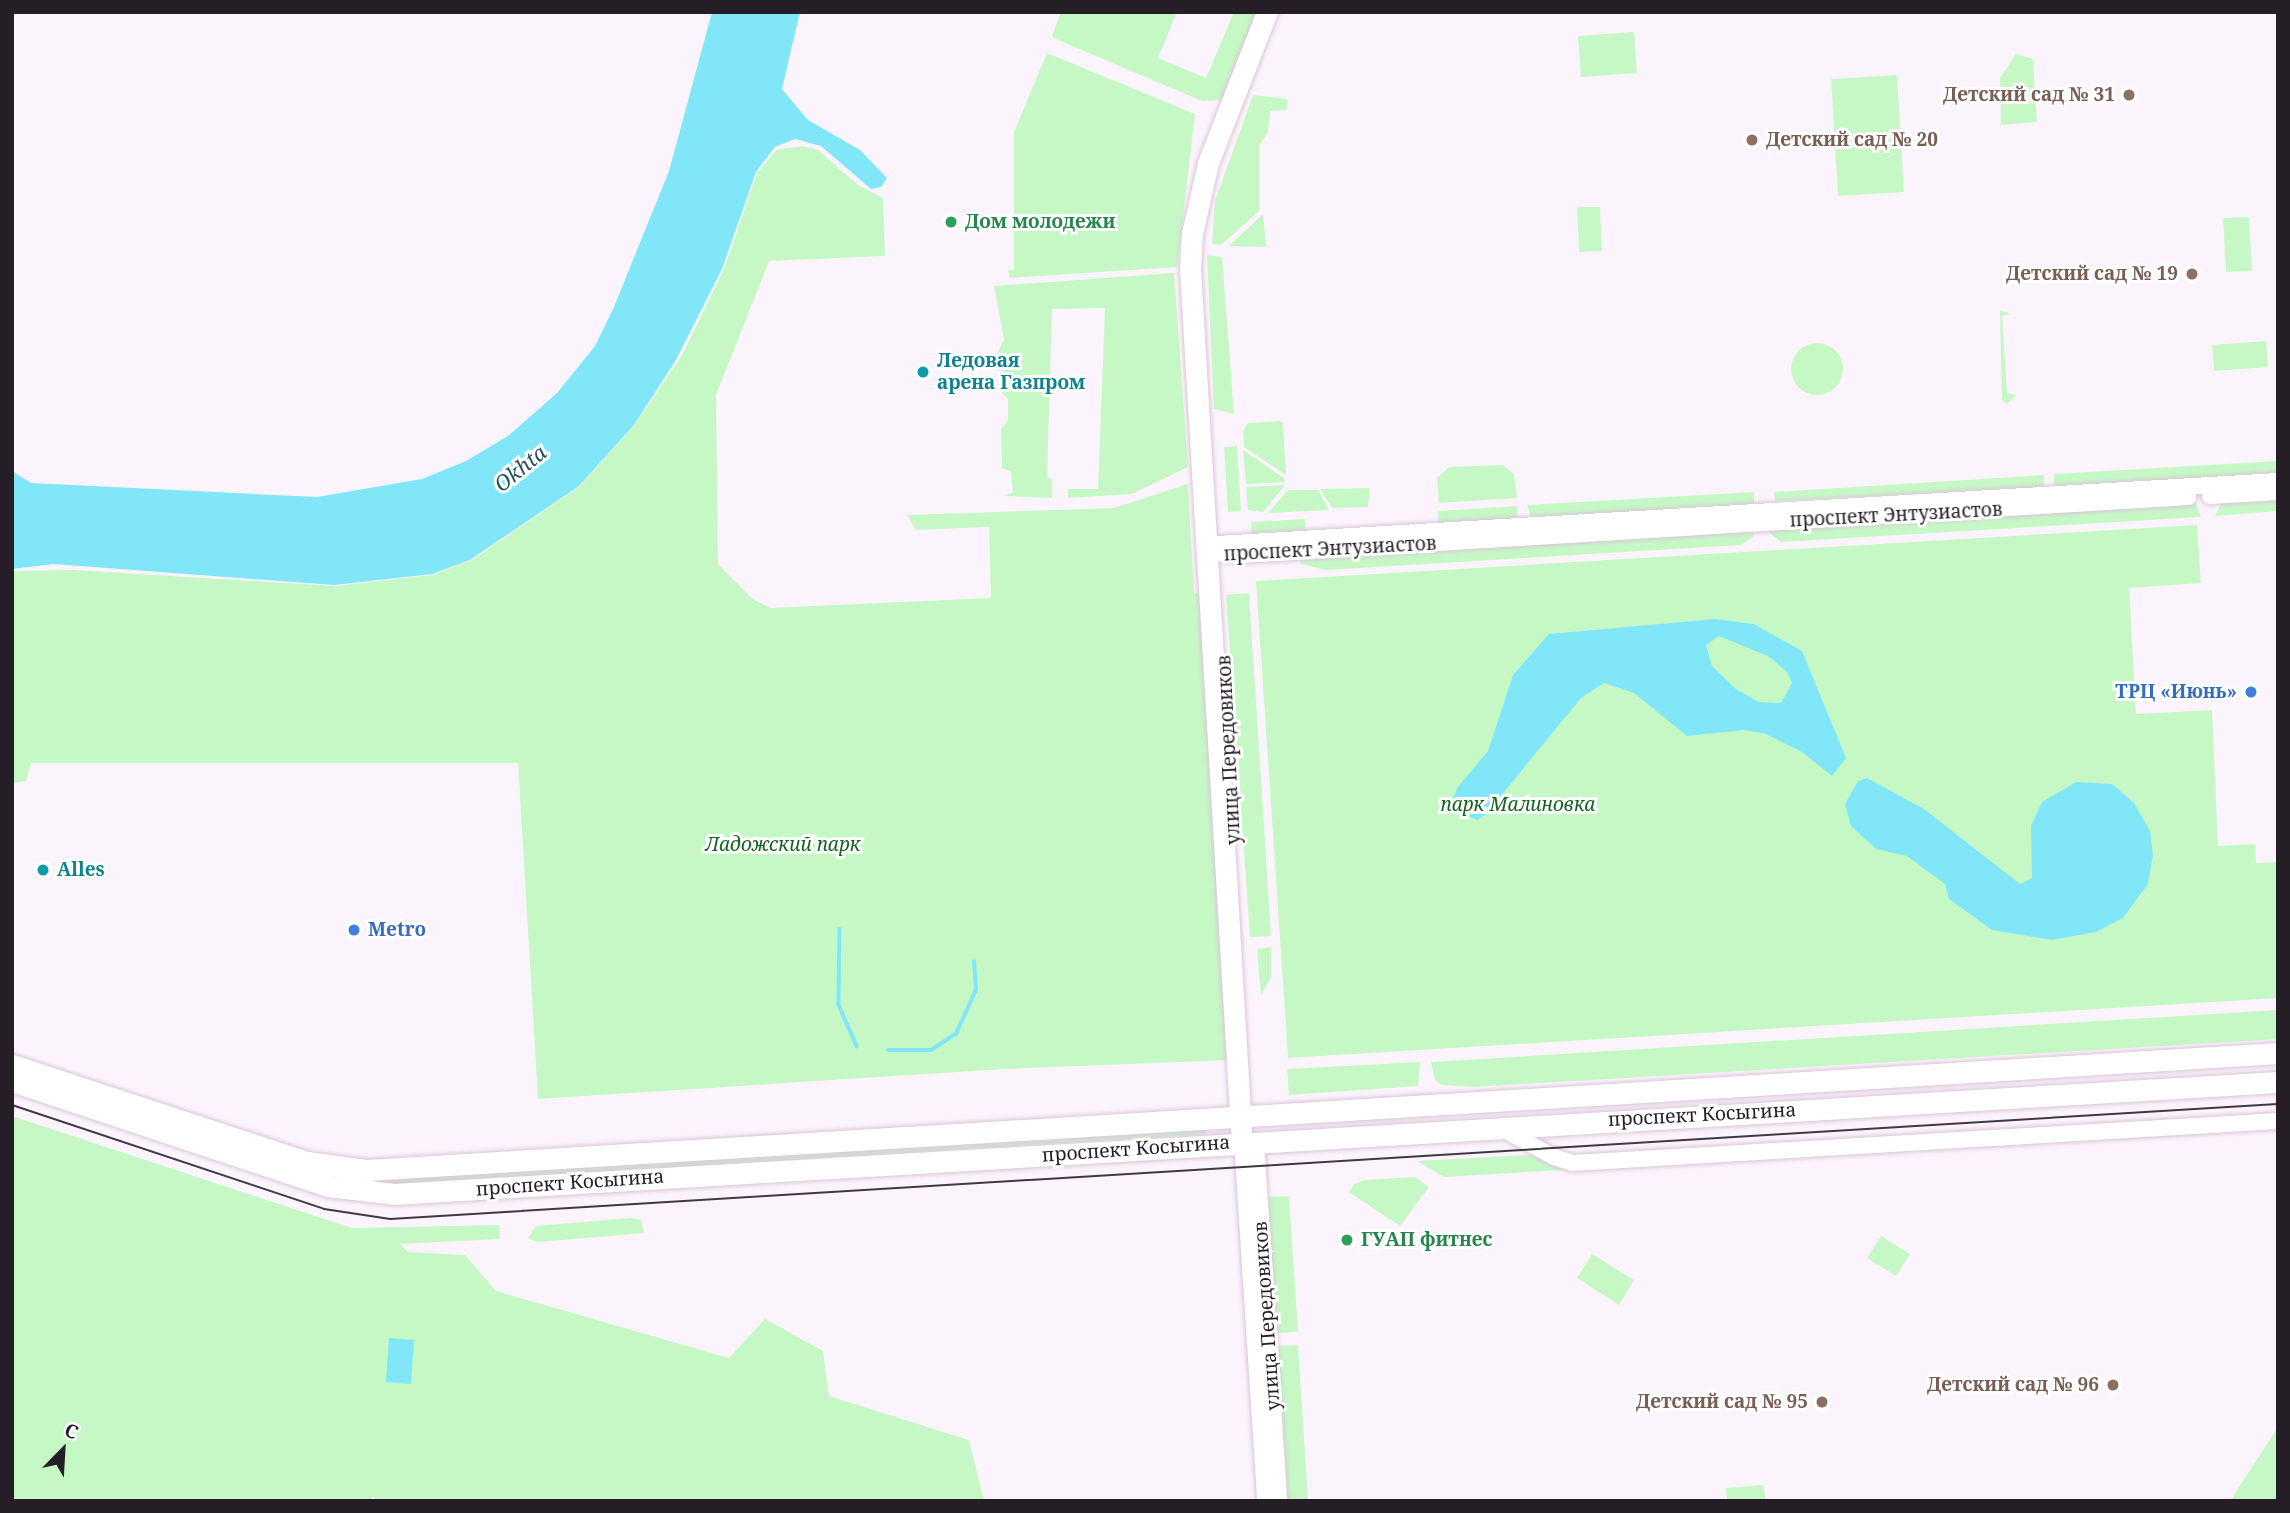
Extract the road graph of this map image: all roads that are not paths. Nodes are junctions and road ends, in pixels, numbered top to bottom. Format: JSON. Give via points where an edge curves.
{"nodes":[{"id":1,"x":1266,"y":12,"type":"edge"},
{"id":2,"x":1279,"y":12,"type":"edge"},
{"id":3,"x":2278,"y":481,"type":"edge"},
{"id":4,"x":2278,"y":492,"type":"edge"},
{"id":5,"x":1214,"y":551,"type":"junction"},
{"id":6,"x":2278,"y":1053,"type":"edge"},
{"id":7,"x":12,"y":1065,"type":"edge"},
{"id":8,"x":12,"y":1081,"type":"edge"},
{"id":9,"x":2278,"y":1082,"type":"edge"},
{"id":10,"x":1246,"y":1116,"type":"junction"},
{"id":11,"x":2278,"y":1121,"type":"edge"},
{"id":12,"x":1499,"y":1126,"type":"junction"},
{"id":13,"x":1249,"y":1142,"type":"junction"},
{"id":14,"x":1265,"y":1501,"type":"edge"},
{"id":15,"x":1279,"y":1501,"type":"edge"}],
"edges":[{"from":1,"to":5,"type":"main road","name":"улица Передовиков","via":[[1208,163],[1192,234],[1190,274]]},
{"from":2,"to":5,"type":"main road","name":"улица Передовиков","via":[[1219,167],[1203,236]]},
{"from":3,"to":5,"type":"street","name":"проспект Энтузиастов"},
{"from":4,"to":5,"type":"street","name":"проспект Энтузиастов"},
{"from":5,"to":10,"type":"main road","name":"улица Передовиков"},
{"from":6,"to":10,"type":"main road","name":"проспект Косыгина"},
{"from":7,"to":10,"type":"main road","name":"проспект Косыгина","via":[[307,1162],[350,1170]]},
{"from":8,"to":13,"type":"main road","name":"проспект Косыгина","via":[[319,1183],[375,1194]]},
{"from":9,"to":12,"type":"main road","name":"проспект Косыгина"},
{"from":10,"to":13,"type":"main road","name":"улица Передовиков"},
{"from":11,"to":12,"type":"street","via":[[1573,1163]]},
{"from":12,"to":13,"type":"main road","name":"проспект Косыгина"},
{"from":13,"to":14,"type":"street","name":"улица Передовиков"},
{"from":13,"to":15,"type":"street","name":"улица Передовиков"}]}
